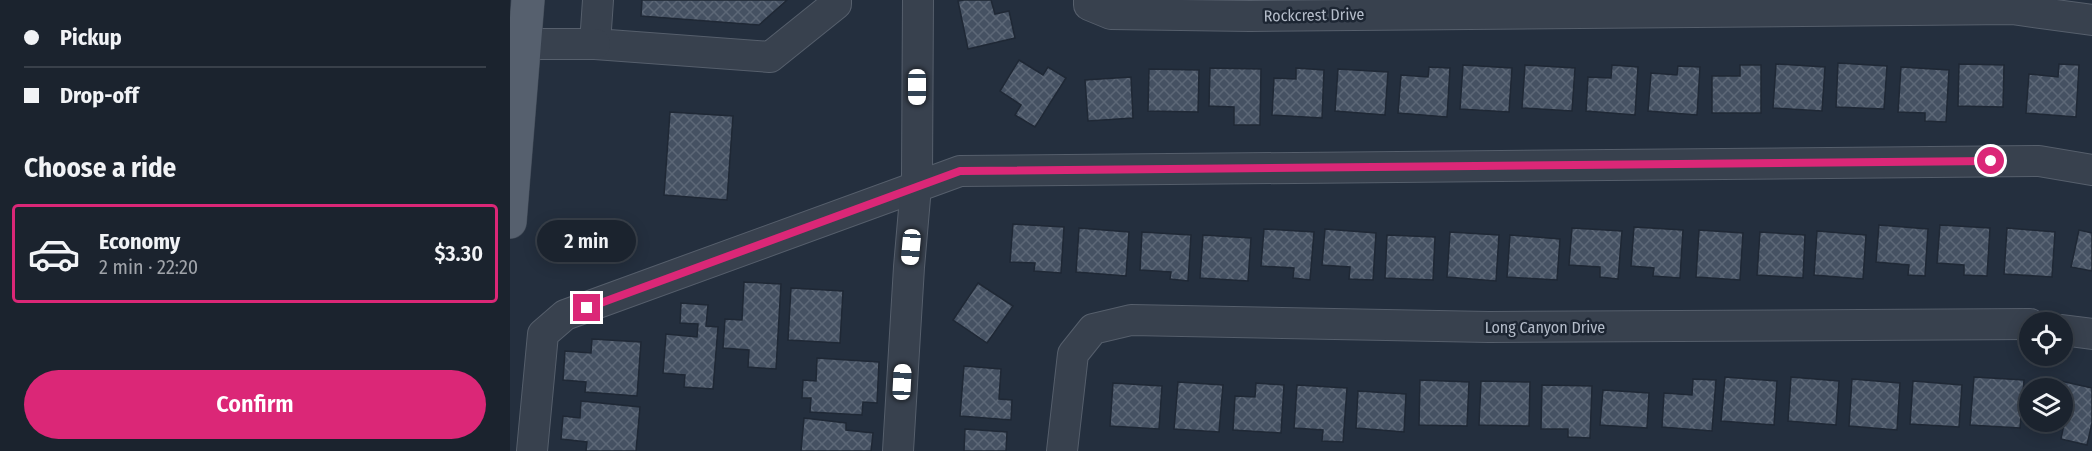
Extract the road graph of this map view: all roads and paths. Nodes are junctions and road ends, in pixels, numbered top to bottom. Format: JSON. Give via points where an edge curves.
{"nodes":[{"id":1,"x":528,"y":0,"type":"edge"},
{"id":2,"x":598,"y":0,"type":"edge"},
{"id":3,"x":836,"y":0,"type":"edge"},
{"id":4,"x":918,"y":0,"type":"edge"},
{"id":5,"x":1100,"y":7,"type":"edge"},
{"id":6,"x":2092,"y":20,"type":"edge"},
{"id":7,"x":517,"y":44,"type":"edge"},
{"id":8,"x":595,"y":44,"type":"junction"},
{"id":9,"x":2092,"y":170,"type":"edge"},
{"id":10,"x":916,"y":188,"type":"junction"},
{"id":11,"x":510,"y":222,"type":"edge"},
{"id":12,"x":2019,"y":324,"type":"edge"},
{"id":13,"x":2073,"y":331,"type":"edge"},
{"id":14,"x":2092,"y":334,"type":"edge"},
{"id":15,"x":532,"y":451,"type":"edge"},
{"id":16,"x":898,"y":451,"type":"edge"},
{"id":17,"x":1062,"y":451,"type":"edge"}],
"edges":[{"from":1,"to":7,"type":"main road"},
{"from":2,"to":8,"type":"street"},
{"from":3,"to":8,"type":"street","via":[[836,4],[770,57]]},
{"from":4,"to":10,"type":"street"},
{"from":5,"to":6,"type":"street","name":"Rockcrest Drive","via":[[1250,16],[2012,9]]},
{"from":7,"to":8,"type":"street"},
{"from":7,"to":11,"type":"main road"},
{"from":9,"to":10,"type":"street","via":[[2039,161],[960,171]]},
{"from":10,"to":15,"type":"street","via":[[565,315],[543,334]]},
{"from":10,"to":16,"type":"street"},
{"from":12,"to":17,"type":"street","name":"Long Canyon Drive","via":[[1489,327],[1131,320],[1092,329],[1072,354]]},
{"from":13,"to":14,"type":"street"}]}
